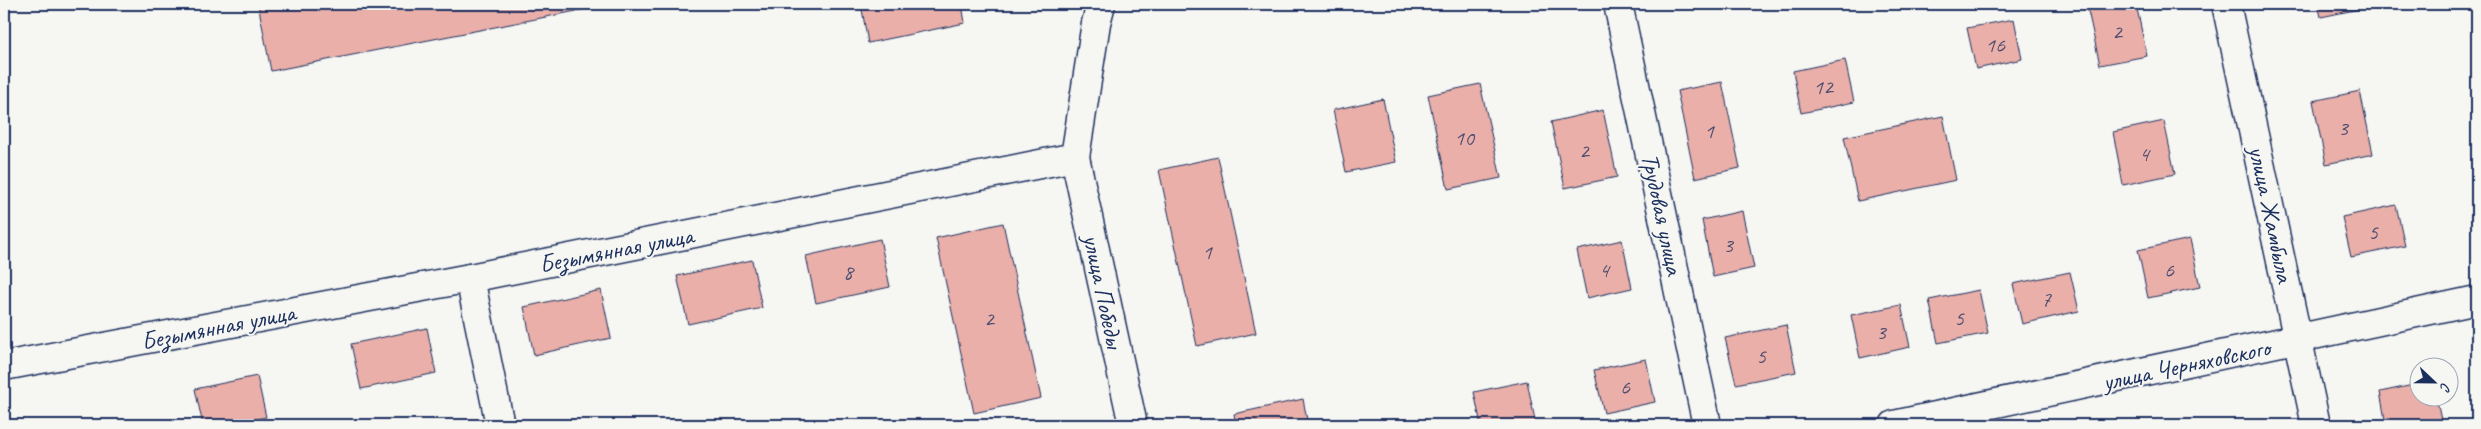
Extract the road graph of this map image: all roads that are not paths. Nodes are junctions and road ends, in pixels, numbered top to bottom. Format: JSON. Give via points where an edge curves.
{"nodes":[{"id":1,"x":1101,"y":4,"type":"edge"},
{"id":2,"x":1618,"y":4,"type":"edge"},
{"id":3,"x":2226,"y":4,"type":"edge"},
{"id":4,"x":1074,"y":157,"type":"junction"},
{"id":5,"x":470,"y":278,"type":"junction"},
{"id":6,"x":2477,"y":300,"type":"edge"},
{"id":7,"x":2300,"y":340,"type":"junction"},
{"id":8,"x":4,"y":366,"type":"edge"},
{"id":9,"x":500,"y":425,"type":"edge"},
{"id":10,"x":1133,"y":425,"type":"edge"},
{"id":11,"x":1707,"y":425,"type":"edge"},
{"id":12,"x":1894,"y":425,"type":"edge"},
{"id":13,"x":2316,"y":425,"type":"edge"}],
"edges":[{"from":1,"to":4,"type":"street"},
{"from":2,"to":11,"type":"street","name":"Трудовая улица"},
{"from":3,"to":7,"type":"street","name":"улица Жамбыла"},
{"from":4,"to":5,"type":"street","name":"Безымянная улица"},
{"from":4,"to":10,"type":"street","name":"улица Победы"},
{"from":5,"to":8,"type":"street","name":"Безымянная улица"},
{"from":5,"to":9,"type":"street"},
{"from":6,"to":7,"type":"street","name":"улица Черняховского"},
{"from":7,"to":12,"type":"street","name":"улица Черняховского"},
{"from":7,"to":13,"type":"street","name":"улица Жамбыла"}]}
